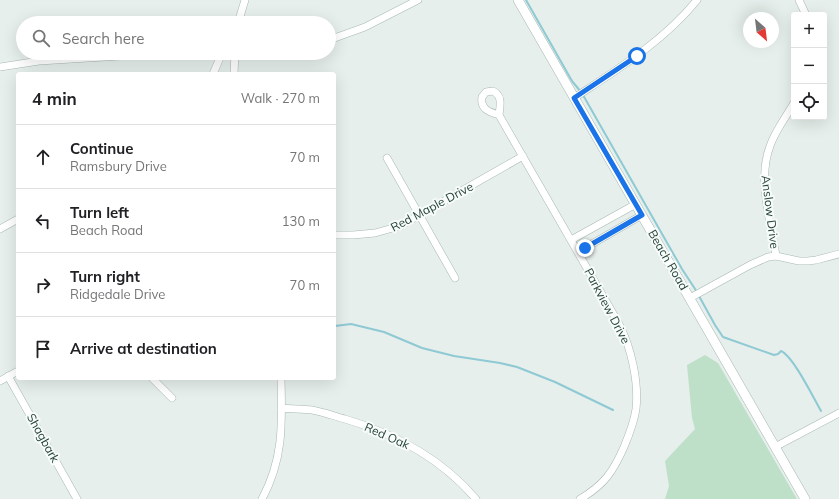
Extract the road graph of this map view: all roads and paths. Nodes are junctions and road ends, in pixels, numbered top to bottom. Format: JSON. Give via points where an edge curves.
{"nodes":[{"id":1,"x":246,"y":0,"type":"edge"},
{"id":2,"x":418,"y":0,"type":"edge"},
{"id":3,"x":518,"y":0,"type":"edge"},
{"id":4,"x":697,"y":0,"type":"edge"},
{"id":5,"x":799,"y":0,"type":"edge"},
{"id":6,"x":805,"y":12,"type":"edge"},
{"id":7,"x":240,"y":16,"type":"edge"},
{"id":8,"x":336,"y":37,"type":"edge"},
{"id":9,"x":55,"y":60,"type":"edge"},
{"id":10,"x":219,"y":60,"type":"edge"},
{"id":11,"x":235,"y":60,"type":"edge"},
{"id":12,"x":0,"y":67,"type":"edge"},
{"id":13,"x":214,"y":72,"type":"edge"},
{"id":14,"x":234,"y":72,"type":"edge"},
{"id":15,"x":574,"y":98,"type":"junction"},
{"id":16,"x":791,"y":108,"type":"edge"},
{"id":17,"x":499,"y":115,"type":"dead end"},
{"id":18,"x":523,"y":156,"type":"junction"},
{"id":19,"x":387,"y":158,"type":"dead end"},
{"id":20,"x":636,"y":204,"type":"junction"},
{"id":21,"x":642,"y":215,"type":"junction"},
{"id":22,"x":419,"y":216,"type":"junction"},
{"id":23,"x":16,"y":220,"type":"edge"},
{"id":24,"x":0,"y":229,"type":"edge"},
{"id":25,"x":336,"y":235,"type":"edge"},
{"id":26,"x":571,"y":240,"type":"junction"},
{"id":27,"x":578,"y":252,"type":"junction"},
{"id":28,"x":839,"y":254,"type":"edge"},
{"id":29,"x":776,"y":256,"type":"junction"},
{"id":30,"x":455,"y":278,"type":"dead end"},
{"id":31,"x":690,"y":298,"type":"junction"},
{"id":32,"x":16,"y":372,"type":"edge"},
{"id":33,"x":8,"y":376,"type":"junction"},
{"id":34,"x":154,"y":380,"type":"edge"},
{"id":35,"x":282,"y":380,"type":"edge"},
{"id":36,"x":0,"y":381,"type":"edge"},
{"id":37,"x":172,"y":398,"type":"dead end"},
{"id":38,"x":282,"y":408,"type":"junction"},
{"id":39,"x":839,"y":413,"type":"edge"},
{"id":40,"x":775,"y":447,"type":"junction"},
{"id":41,"x":77,"y":499,"type":"edge"},
{"id":42,"x":262,"y":499,"type":"edge"},
{"id":43,"x":476,"y":499,"type":"edge"},
{"id":44,"x":580,"y":499,"type":"edge"},
{"id":45,"x":805,"y":499,"type":"edge"}],
"edges":[{"from":1,"to":7,"type":"street"},
{"from":2,"to":8,"type":"street","via":[[365,27]]},
{"from":3,"to":15,"type":"street","name":"Beach Road"},
{"from":4,"to":15,"type":"street","via":[[679,21],[654,43]]},
{"from":5,"to":6,"type":"street"},
{"from":9,"to":12,"type":"street"},
{"from":10,"to":13,"type":"street"},
{"from":11,"to":14,"type":"street"},
{"from":15,"to":20,"type":"street","name":"Beach Road"},
{"from":16,"to":29,"type":"street","name":"Anslow Drive","via":[[773,139],[766,162],[767,202]]},
{"from":17,"to":18,"type":"street","name":"Parkview Drive"},
{"from":18,"to":22,"type":"street","name":"Red Maple Drive"},
{"from":18,"to":26,"type":"street","name":"Parkview Drive"},
{"from":19,"to":22,"type":"street"},
{"from":20,"to":21,"type":"street","name":"Beach Road"},
{"from":20,"to":26,"type":"street"},
{"from":21,"to":27,"type":"street"},
{"from":21,"to":31,"type":"street","name":"Beach Road"},
{"from":22,"to":25,"type":"street","name":"Red Maple Drive","via":[[384,232]]},
{"from":22,"to":30,"type":"street"},
{"from":23,"to":24,"type":"street"},
{"from":26,"to":27,"type":"street","name":"Parkview Drive"},
{"from":27,"to":44,"type":"street","name":"Parkview Drive","via":[[626,339],[632,360],[636,393],[636,408],[630,431],[614,469],[602,484]]},
{"from":28,"to":29,"type":"street","via":[[808,261]]},
{"from":29,"to":31,"type":"street","via":[[750,265]]},
{"from":31,"to":40,"type":"street","name":"Beach Road"},
{"from":32,"to":33,"type":"street"},
{"from":33,"to":36,"type":"street"},
{"from":33,"to":41,"type":"street","name":"Shagbark"},
{"from":34,"to":37,"type":"street"},
{"from":35,"to":38,"type":"street"},
{"from":38,"to":42,"type":"street","via":[[278,460]]},
{"from":38,"to":43,"type":"street","name":"Red Oak","via":[[321,412],[368,426],[399,439],[438,463]]},
{"from":39,"to":40,"type":"street"},
{"from":40,"to":45,"type":"street","name":"Beach Road"}]}
